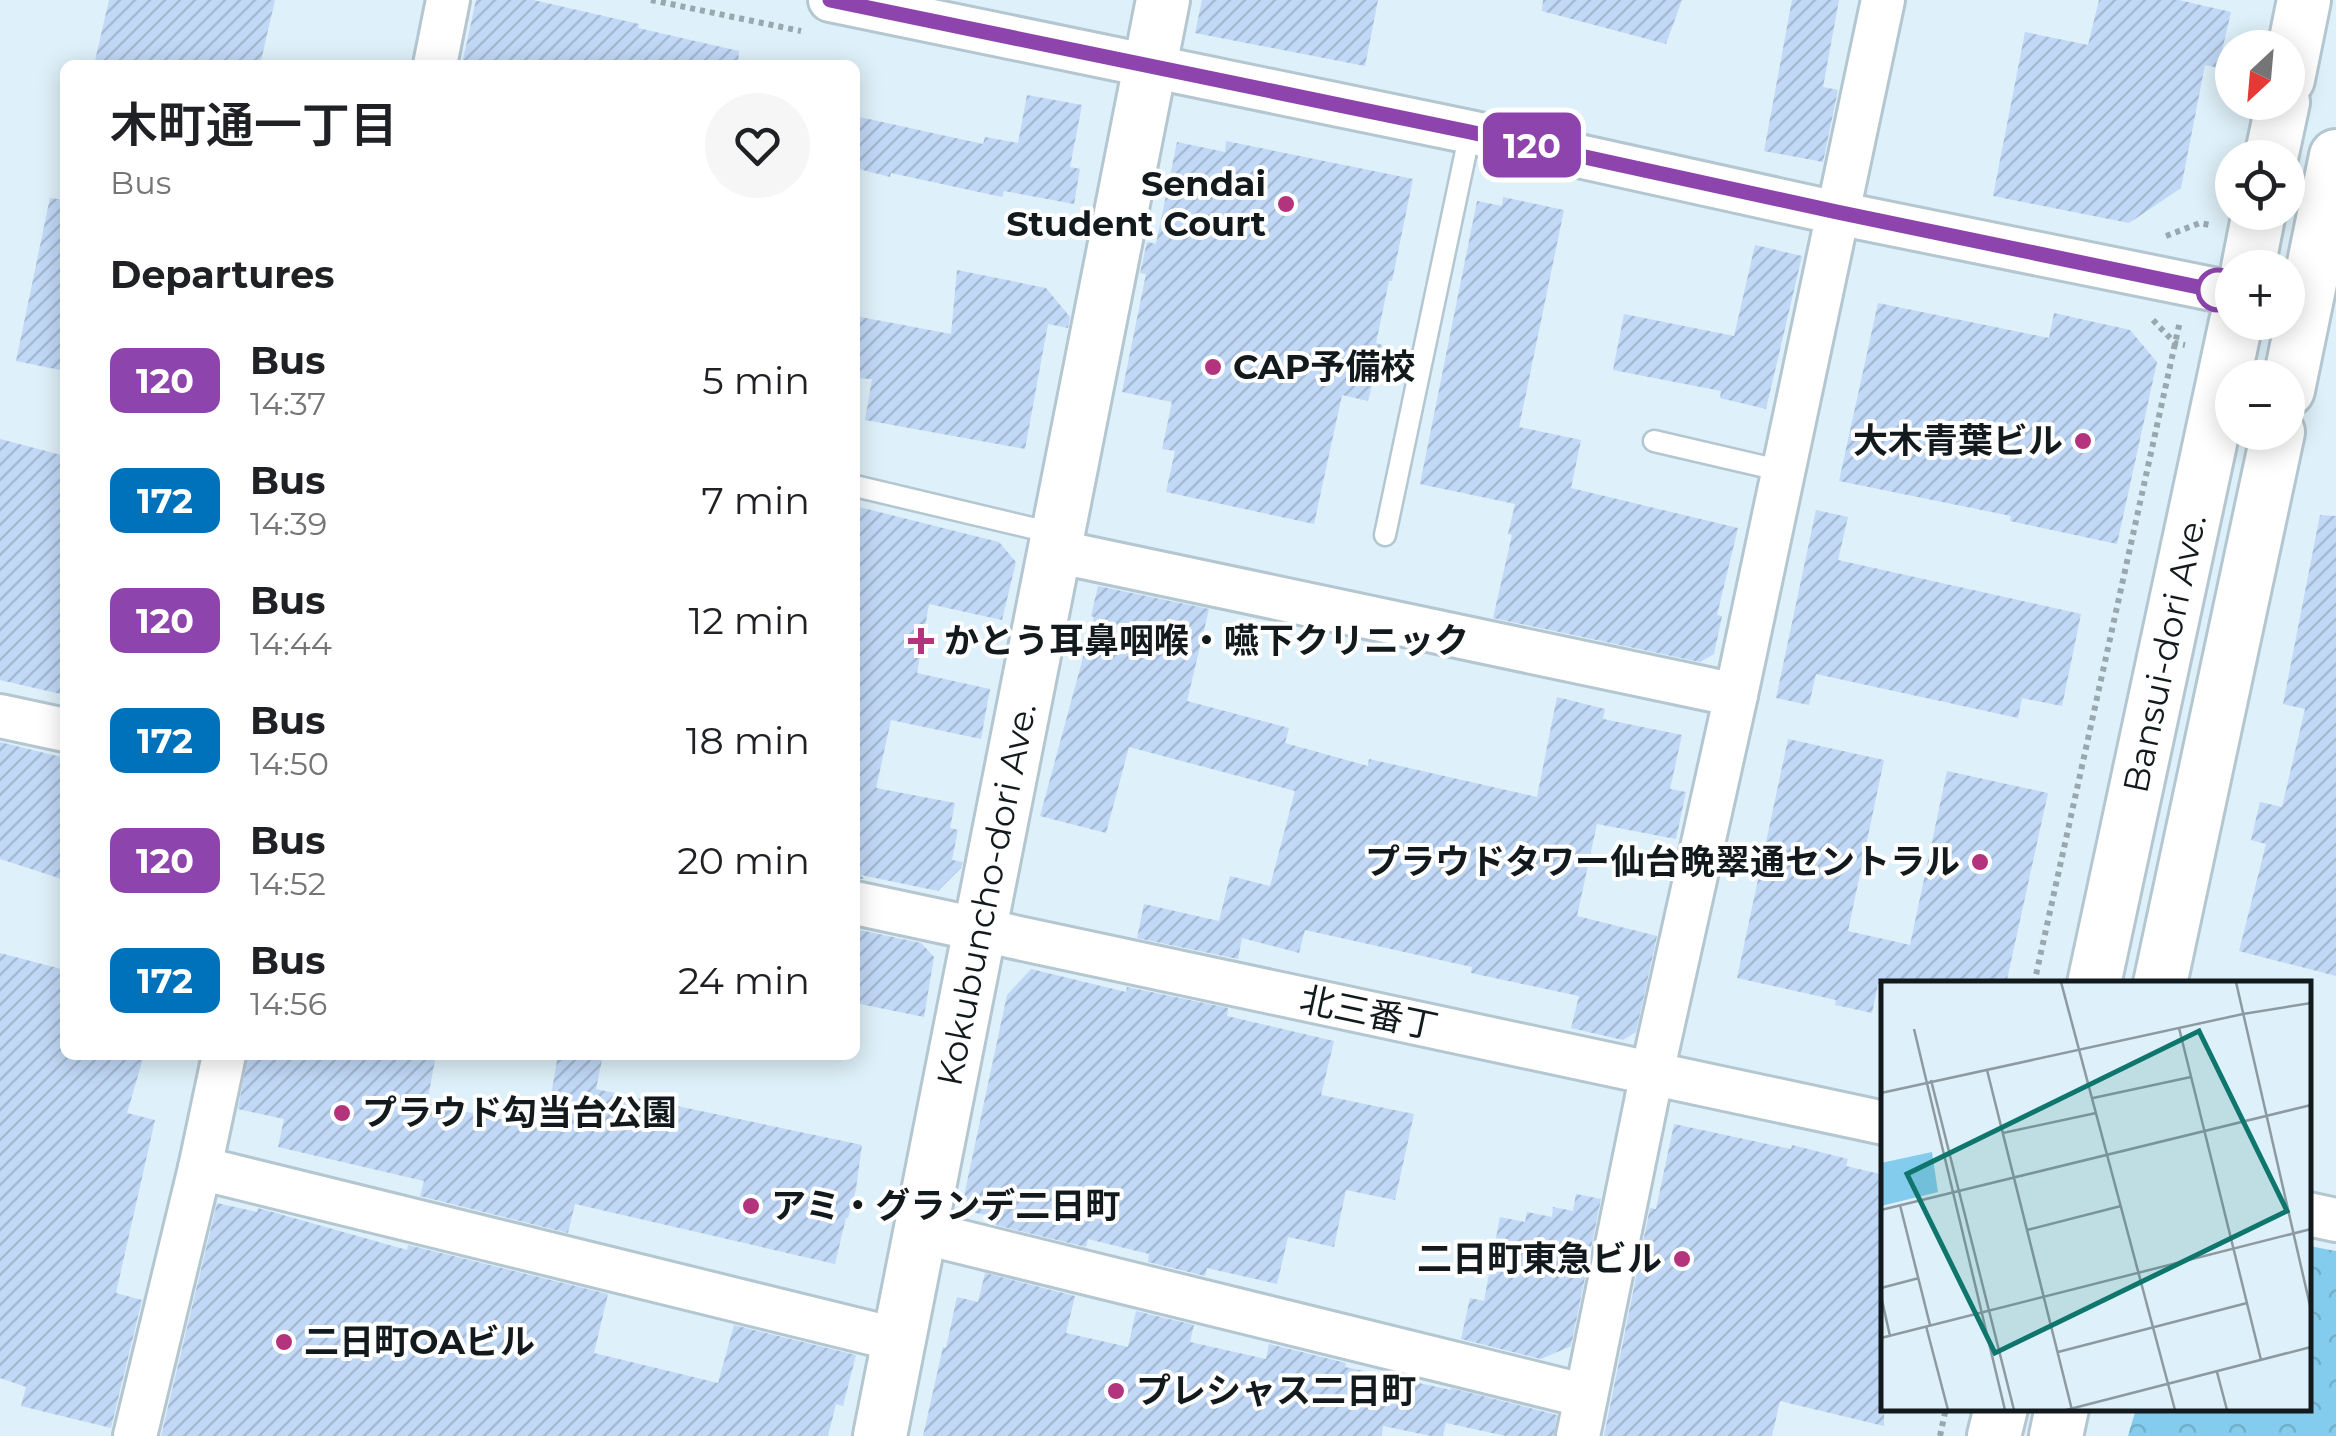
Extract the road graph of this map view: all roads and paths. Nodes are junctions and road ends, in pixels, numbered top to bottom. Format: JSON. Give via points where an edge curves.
{"nodes":[{"id":1,"x":448,"y":0,"type":"edge"},
{"id":2,"x":830,"y":0,"type":"edge"},
{"id":3,"x":1163,"y":0,"type":"edge"},
{"id":4,"x":1883,"y":0,"type":"edge"},
{"id":5,"x":2304,"y":0,"type":"edge"},
{"id":6,"x":2298,"y":30,"type":"edge"},
{"id":7,"x":435,"y":60,"type":"edge"},
{"id":8,"x":1150,"y":67,"type":"junction"},
{"id":9,"x":1470,"y":132,"type":"junction"},
{"id":10,"x":2336,"y":156,"type":"edge"},
{"id":11,"x":1837,"y":212,"type":"junction"},
{"id":12,"x":2188,"y":283,"type":"junction"},
{"id":13,"x":2215,"y":290,"type":"edge"},
{"id":14,"x":2309,"y":310,"type":"edge"},
{"id":15,"x":2232,"y":340,"type":"edge"},
{"id":16,"x":2296,"y":360,"type":"edge"},
{"id":17,"x":1654,"y":441,"type":"dead end"},
{"id":18,"x":2274,"y":450,"type":"edge"},
{"id":19,"x":1784,"y":471,"type":"junction"},
{"id":20,"x":860,"y":487,"type":"edge"},
{"id":21,"x":1385,"y":535,"type":"dead end"},
{"id":22,"x":1057,"y":543,"type":"junction"},
{"id":23,"x":1736,"y":695,"type":"junction"},
{"id":24,"x":0,"y":716,"type":"edge"},
{"id":25,"x":60,"y":729,"type":"edge"},
{"id":26,"x":860,"y":904,"type":"edge"},
{"id":27,"x":982,"y":930,"type":"junction"},
{"id":28,"x":2035,"y":981,"type":"edge"},
{"id":29,"x":2095,"y":981,"type":"edge"},
{"id":30,"x":2161,"y":981,"type":"edge"},
{"id":31,"x":223,"y":1060,"type":"edge"},
{"id":32,"x":1652,"y":1073,"type":"junction"},
{"id":33,"x":1881,"y":1122,"type":"edge"},
{"id":34,"x":200,"y":1168,"type":"junction"},
{"id":35,"x":2311,"y":1215,"type":"edge"},
{"id":36,"x":2336,"y":1220,"type":"edge"},
{"id":37,"x":921,"y":1232,"type":"junction"},
{"id":38,"x":899,"y":1340,"type":"junction"},
{"id":39,"x":1945,"y":1411,"type":"edge"},
{"id":40,"x":1999,"y":1411,"type":"edge"},
{"id":41,"x":2061,"y":1411,"type":"edge"},
{"id":42,"x":1582,"y":1416,"type":"edge"},
{"id":43,"x":136,"y":1436,"type":"edge"},
{"id":44,"x":880,"y":1436,"type":"edge"},
{"id":45,"x":1940,"y":1436,"type":"edge"},
{"id":46,"x":1994,"y":1436,"type":"edge"},
{"id":47,"x":2056,"y":1436,"type":"edge"}],
"edges":[{"from":1,"to":7,"type":"street"},
{"from":2,"to":8,"type":"street"},
{"from":3,"to":8,"type":"street","name":"Kokubuncho-dori Ave."},
{"from":4,"to":11,"type":"street"},
{"from":5,"to":6,"type":"street"},
{"from":8,"to":9,"type":"street"},
{"from":8,"to":22,"type":"street","name":"Kokubuncho-dori Ave."},
{"from":9,"to":11,"type":"street"},
{"from":9,"to":21,"type":"lane"},
{"from":10,"to":14,"type":"street"},
{"from":11,"to":12,"type":"street"},
{"from":11,"to":19,"type":"street"},
{"from":12,"to":13,"type":"street"},
{"from":12,"to":28,"type":"path"},
{"from":14,"to":16,"type":"street"},
{"from":15,"to":29,"type":"street","name":"Bansui-dori Ave."},
{"from":17,"to":19,"type":"lane"},
{"from":18,"to":30,"type":"street","name":"Bansui-dori Ave."},
{"from":19,"to":23,"type":"street"},
{"from":20,"to":22,"type":"lane"},
{"from":22,"to":23,"type":"street"},
{"from":22,"to":27,"type":"street","name":"Kokubuncho-dori Ave."},
{"from":23,"to":32,"type":"street"},
{"from":24,"to":25,"type":"street"},
{"from":26,"to":27,"type":"street","name":"北三番丁"},
{"from":27,"to":32,"type":"street","name":"北三番丁"},
{"from":27,"to":37,"type":"street","name":"Kokubuncho-dori Ave."},
{"from":31,"to":34,"type":"street"},
{"from":32,"to":33,"type":"street","name":"北三番丁"},
{"from":32,"to":42,"type":"street"},
{"from":34,"to":38,"type":"street"},
{"from":34,"to":43,"type":"street"},
{"from":35,"to":36,"type":"street"},
{"from":37,"to":38,"type":"street","name":"Kokubuncho-dori Ave."},
{"from":37,"to":42,"type":"street"},
{"from":38,"to":44,"type":"street","name":"Kokubuncho-dori Ave."},
{"from":39,"to":45,"type":"path"},
{"from":40,"to":46,"type":"street"},
{"from":41,"to":47,"type":"street"}]}
